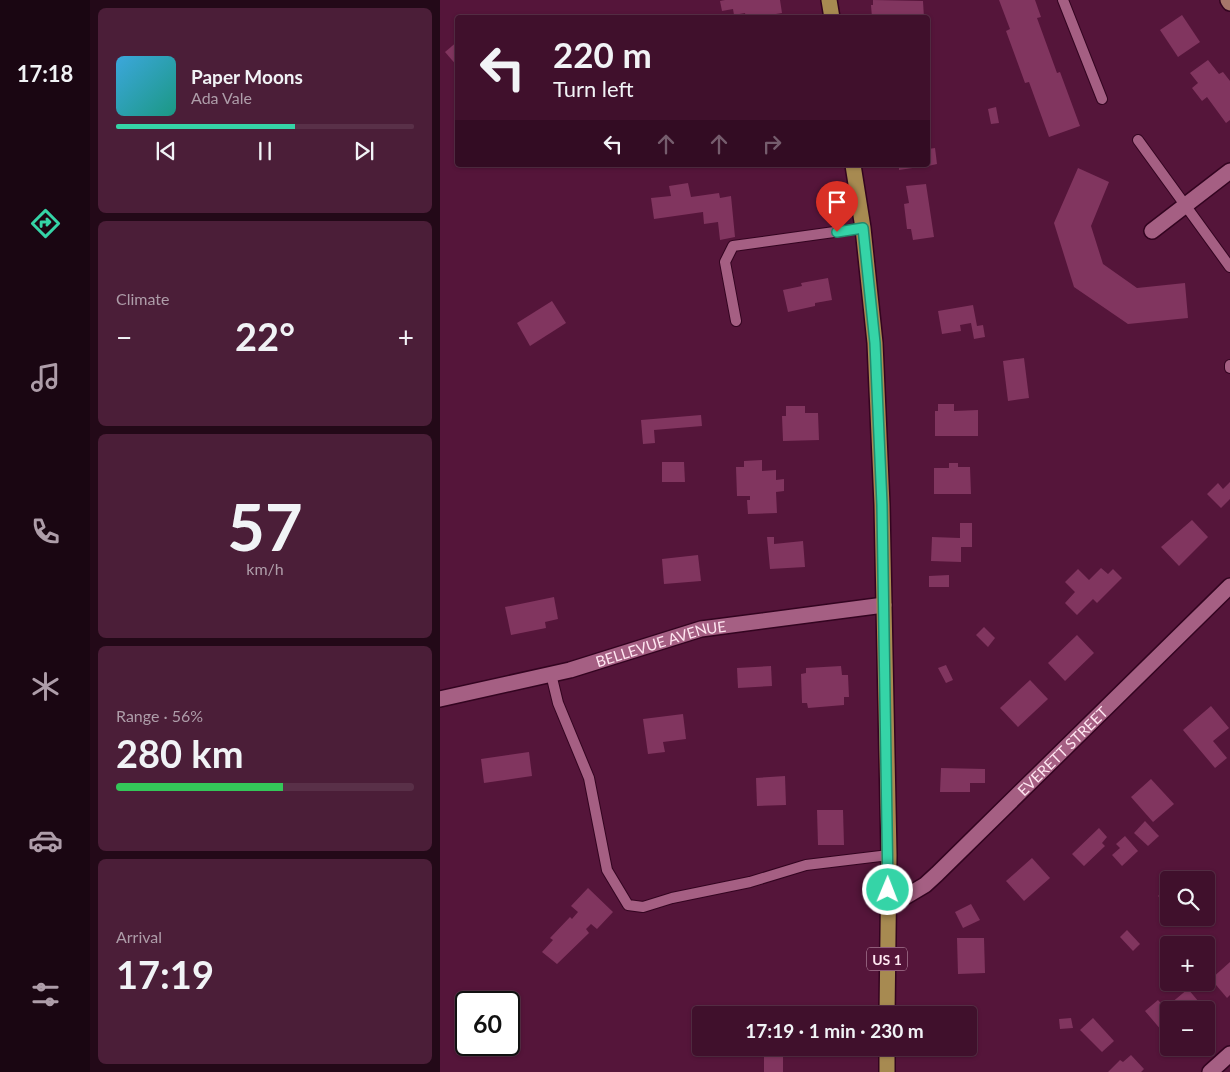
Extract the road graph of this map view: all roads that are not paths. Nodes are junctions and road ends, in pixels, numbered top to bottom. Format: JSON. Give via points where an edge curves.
{"nodes":[{"id":1,"x":829,"y":0,"type":"edge"},
{"id":2,"x":1063,"y":0,"type":"edge"},
{"id":3,"x":1228,"y":0,"type":"edge"},
{"id":4,"x":1230,"y":3,"type":"edge"},
{"id":5,"x":832,"y":15,"type":"edge"},
{"id":6,"x":1102,"y":100,"type":"dead end"},
{"id":7,"x":1138,"y":140,"type":"dead end"},
{"id":8,"x":854,"y":167,"type":"edge"},
{"id":9,"x":1230,"y":171,"type":"edge"},
{"id":10,"x":1185,"y":205,"type":"junction"},
{"id":11,"x":863,"y":228,"type":"junction"},
{"id":12,"x":1152,"y":231,"type":"dead end"},
{"id":13,"x":1230,"y":267,"type":"edge"},
{"id":14,"x":736,"y":321,"type":"dead end"},
{"id":15,"x":1230,"y":586,"type":"edge"},
{"id":16,"x":884,"y":605,"type":"junction"},
{"id":17,"x":551,"y":674,"type":"junction"},
{"id":18,"x":440,"y":699,"type":"edge"},
{"id":19,"x":889,"y":855,"type":"junction"},
{"id":20,"x":888,"y":907,"type":"junction"},
{"id":21,"x":886,"y":1006,"type":"edge"},
{"id":22,"x":1230,"y":1054,"type":"edge"},
{"id":23,"x":887,"y":1056,"type":"edge"},
{"id":24,"x":887,"y":1072,"type":"edge"},
{"id":25,"x":1210,"y":1072,"type":"edge"}],
"edges":[{"from":1,"to":5,"type":"main road"},
{"from":2,"to":6,"type":"lane"},
{"from":3,"to":4,"type":"main road"},
{"from":7,"to":10,"type":"lane"},
{"from":8,"to":11,"type":"main road","number":"US 1"},
{"from":9,"to":10,"type":"street"},
{"from":10,"to":12,"type":"street"},
{"from":10,"to":13,"type":"lane"},
{"from":11,"to":14,"type":"lane","via":[[733,246],[725,262]]},
{"from":11,"to":16,"type":"main road","number":"US 1","via":[[877,381]]},
{"from":15,"to":20,"type":"street","name":"EVERETT STREET","via":[[937,874]]},
{"from":16,"to":17,"type":"street","name":"BELLEVUE AVENUE","via":[[701,629]]},
{"from":16,"to":19,"type":"main road","number":"US 1"},
{"from":17,"to":18,"type":"street","name":"BELLEVUE AVENUE"},
{"from":17,"to":19,"type":"lane","via":[[558,703],[589,778],[607,870],[628,905],[642,907],[750,882],[806,865]]},
{"from":19,"to":20,"type":"main road","number":"US 1"},
{"from":20,"to":21,"type":"main road","number":"US 1"},
{"from":22,"to":25,"type":"street"},
{"from":23,"to":24,"type":"main road"}]}
